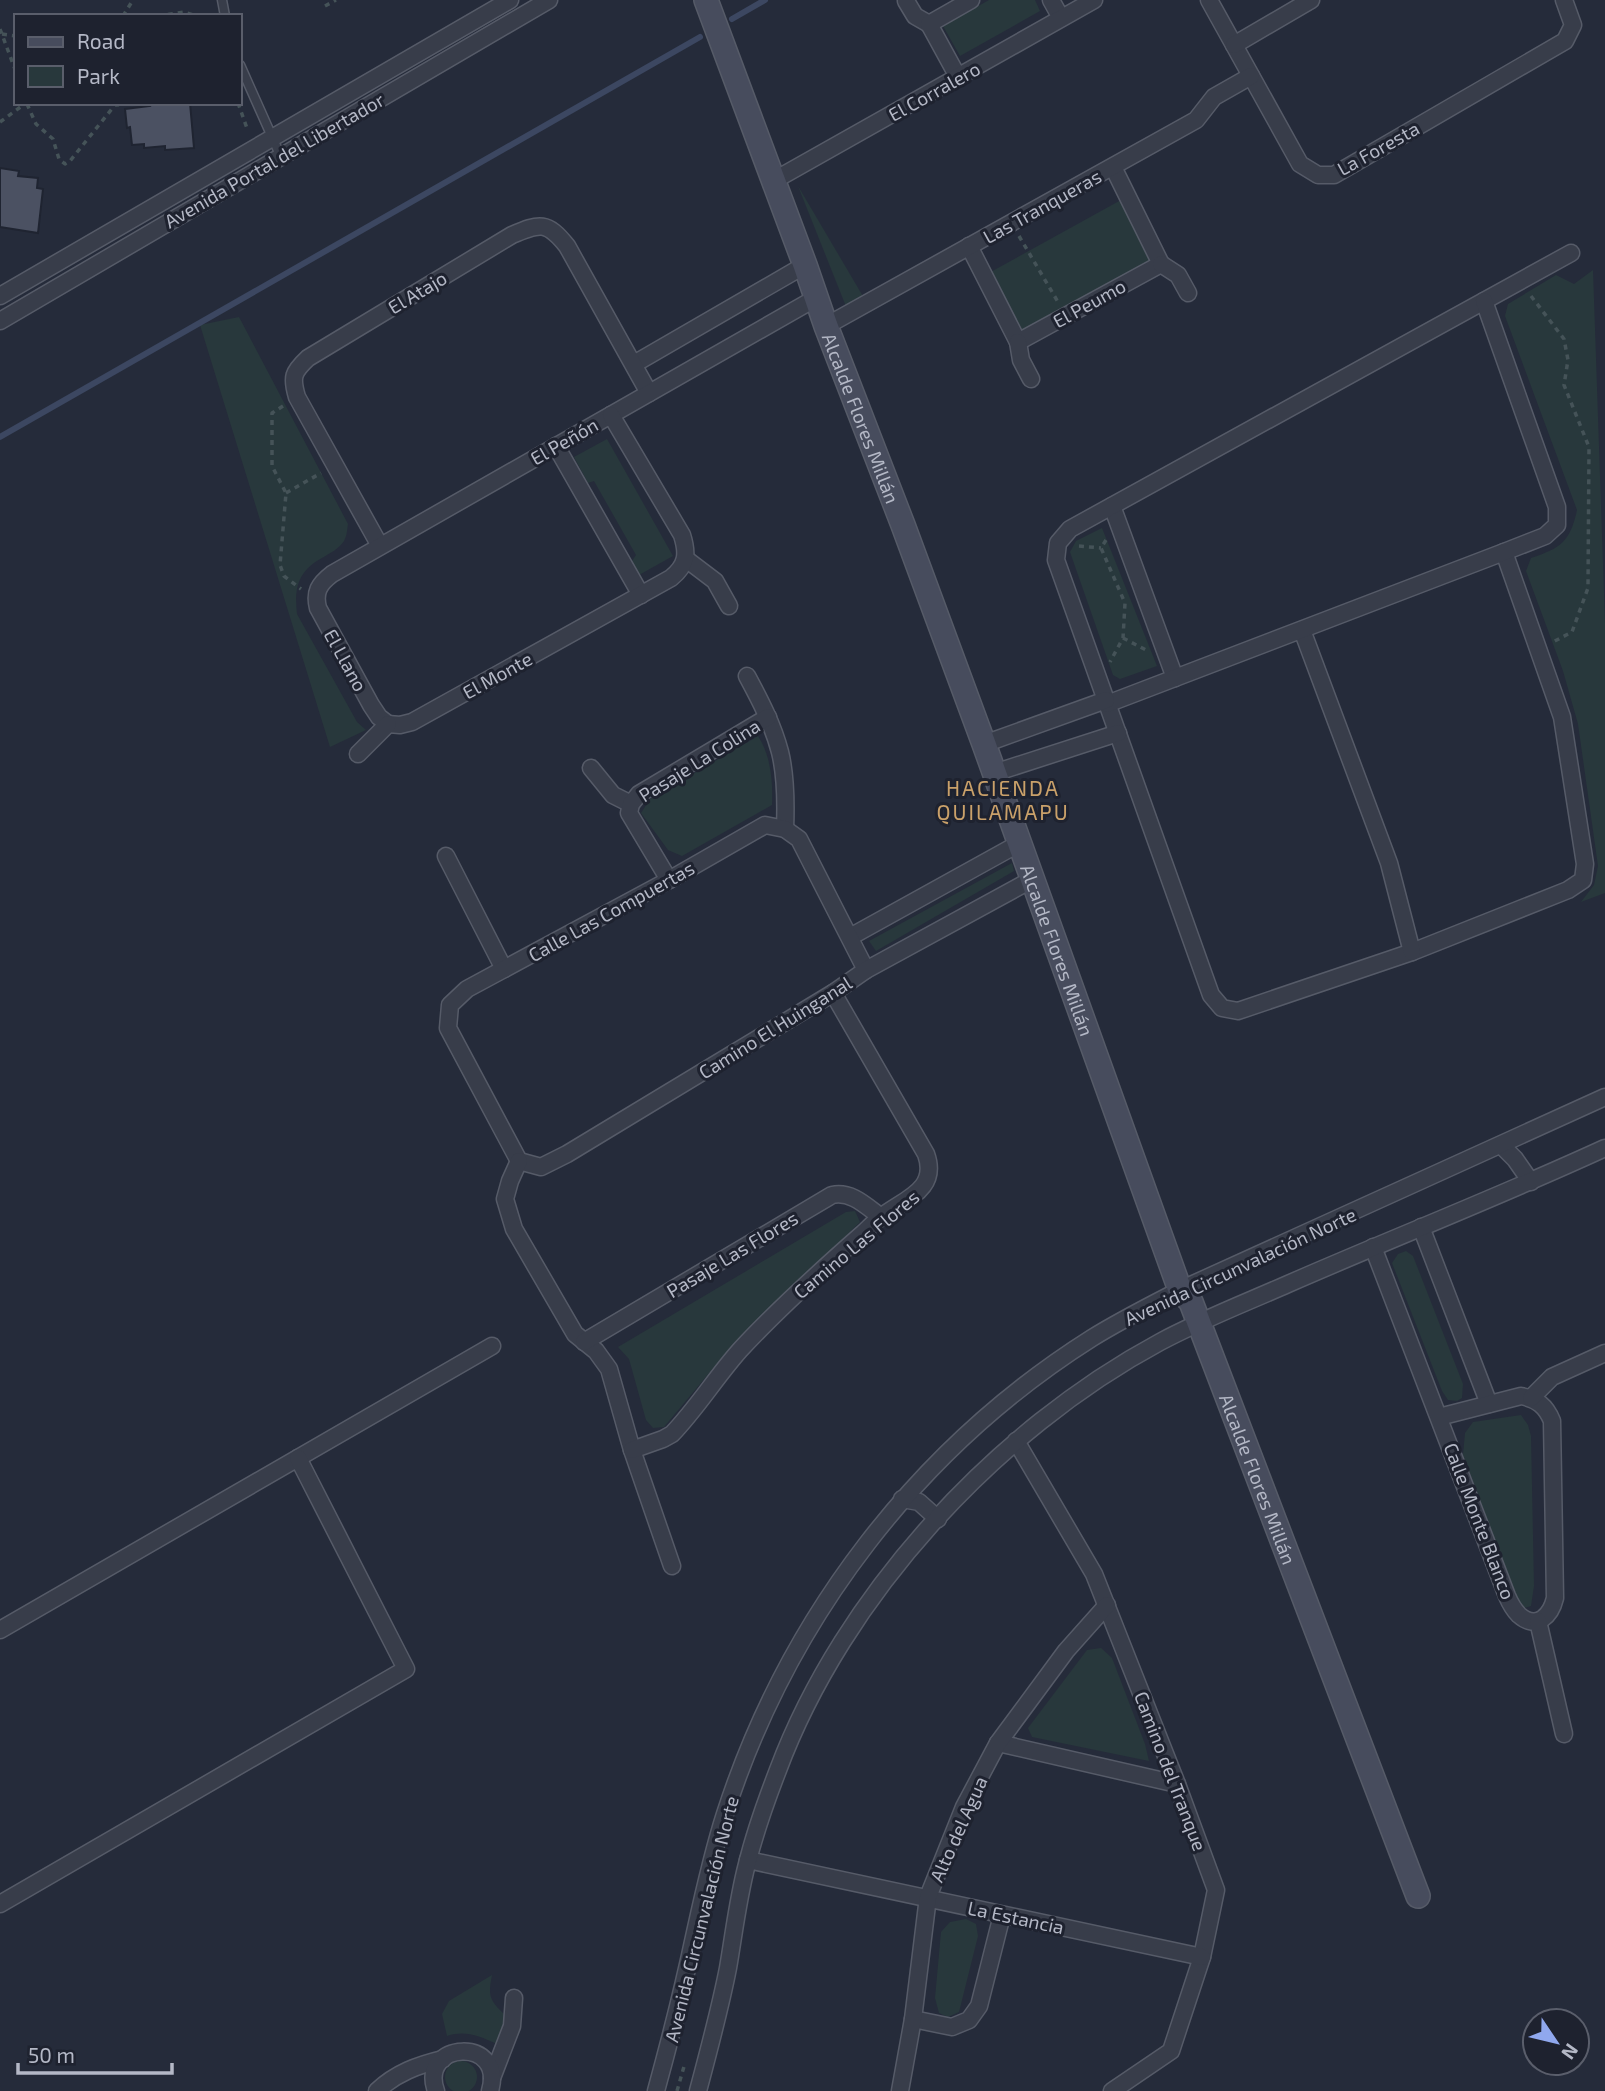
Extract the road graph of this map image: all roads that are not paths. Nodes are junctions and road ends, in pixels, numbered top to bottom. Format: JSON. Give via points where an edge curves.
{"nodes":[{"id":1,"x":510,"y":0,"type":"edge"},
{"id":2,"x":549,"y":0,"type":"edge"},
{"id":3,"x":706,"y":0,"type":"edge"},
{"id":4,"x":971,"y":0,"type":"edge"},
{"id":5,"x":1051,"y":0,"type":"edge"},
{"id":6,"x":1094,"y":0,"type":"edge"},
{"id":7,"x":1209,"y":0,"type":"edge"},
{"id":8,"x":1311,"y":0,"type":"edge"},
{"id":9,"x":1564,"y":0,"type":"edge"},
{"id":10,"x":906,"y":1,"type":"edge"},
{"id":11,"x":1061,"y":18,"type":"junction"},
{"id":12,"x":929,"y":24,"type":"junction"},
{"id":13,"x":1234,"y":45,"type":"junction"},
{"id":14,"x":242,"y":70,"type":"edge"},
{"id":15,"x":1251,"y":76,"type":"junction"},
{"id":16,"x":958,"y":77,"type":"junction"},
{"id":17,"x":272,"y":138,"type":"junction"},
{"id":18,"x":281,"y":157,"type":"junction"},
{"id":19,"x":1113,"y":167,"type":"junction"},
{"id":20,"x":773,"y":181,"type":"junction"},
{"id":21,"x":969,"y":246,"type":"junction"},
{"id":22,"x":1571,"y":253,"type":"dead end"},
{"id":23,"x":1161,"y":264,"type":"junction"},
{"id":24,"x":805,"y":265,"type":"junction"},
{"id":25,"x":1188,"y":293,"type":"dead end"},
{"id":26,"x":0,"y":296,"type":"edge"},
{"id":27,"x":816,"y":298,"type":"junction"},
{"id":28,"x":1484,"y":301,"type":"junction"},
{"id":29,"x":0,"y":321,"type":"edge"},
{"id":30,"x":826,"y":326,"type":"junction"},
{"id":31,"x":1018,"y":342,"type":"junction"},
{"id":32,"x":634,"y":364,"type":"junction"},
{"id":33,"x":1031,"y":379,"type":"dead end"},
{"id":34,"x":649,"y":393,"type":"junction"},
{"id":35,"x":611,"y":415,"type":"junction"},
{"id":36,"x":556,"y":446,"type":"junction"},
{"id":37,"x":1115,"y":513,"type":"junction"},
{"id":38,"x":380,"y":546,"type":"junction"},
{"id":39,"x":1504,"y":552,"type":"junction"},
{"id":40,"x":686,"y":559,"type":"junction"},
{"id":41,"x":316,"y":594,"type":"joint"},
{"id":42,"x":641,"y":595,"type":"junction"},
{"id":43,"x":729,"y":606,"type":"dead end"},
{"id":44,"x":1302,"y":630,"type":"junction"},
{"id":45,"x":747,"y":676,"type":"dead end"},
{"id":46,"x":1175,"y":678,"type":"junction"},
{"id":47,"x":1106,"y":702,"type":"junction"},
{"id":48,"x":768,"y":717,"type":"junction"},
{"id":49,"x":388,"y":724,"type":"junction"},
{"id":50,"x":1118,"y":733,"type":"junction"},
{"id":51,"x":984,"y":744,"type":"junction"},
{"id":52,"x":358,"y":754,"type":"dead end"},
{"id":53,"x":591,"y":768,"type":"dead end"},
{"id":54,"x":994,"y":773,"type":"junction"},
{"id":55,"x":631,"y":804,"type":"junction"},
{"id":56,"x":785,"y":829,"type":"junction"},
{"id":57,"x":1018,"y":844,"type":"junction"},
{"id":58,"x":446,"y":856,"type":"dead end"},
{"id":59,"x":669,"y":880,"type":"junction"},
{"id":60,"x":1031,"y":880,"type":"junction"},
{"id":61,"x":850,"y":937,"type":"junction"},
{"id":62,"x":1412,"y":952,"type":"junction"},
{"id":63,"x":504,"y":969,"type":"junction"},
{"id":64,"x":866,"y":970,"type":"junction"},
{"id":65,"x":833,"y":993,"type":"junction"},
{"id":66,"x":1605,"y":1097,"type":"edge"},
{"id":67,"x":1501,"y":1145,"type":"junction"},
{"id":68,"x":1605,"y":1148,"type":"edge"},
{"id":69,"x":519,"y":1161,"type":"junction"},
{"id":70,"x":1531,"y":1182,"type":"junction"},
{"id":71,"x":881,"y":1217,"type":"junction"},
{"id":72,"x":1421,"y":1227,"type":"junction"},
{"id":73,"x":1373,"y":1247,"type":"junction"},
{"id":74,"x":1180,"y":1290,"type":"junction"},
{"id":75,"x":1199,"y":1323,"type":"junction"},
{"id":76,"x":584,"y":1342,"type":"junction"},
{"id":77,"x":492,"y":1346,"type":"dead end"},
{"id":78,"x":1605,"y":1353,"type":"edge"},
{"id":79,"x":1531,"y":1398,"type":"junction"},
{"id":80,"x":1489,"y":1404,"type":"junction"},
{"id":81,"x":1439,"y":1417,"type":"junction"},
{"id":82,"x":1016,"y":1441,"type":"junction"},
{"id":83,"x":632,"y":1450,"type":"junction"},
{"id":84,"x":298,"y":1458,"type":"junction"},
{"id":85,"x":902,"y":1499,"type":"junction"},
{"id":86,"x":938,"y":1519,"type":"junction"},
{"id":87,"x":672,"y":1566,"type":"dead end"},
{"id":88,"x":1107,"y":1605,"type":"junction"},
{"id":89,"x":1538,"y":1621,"type":"junction"},
{"id":90,"x":0,"y":1630,"type":"edge"},
{"id":91,"x":1564,"y":1734,"type":"dead end"},
{"id":92,"x":998,"y":1743,"type":"junction"},
{"id":93,"x":1177,"y":1784,"type":"junction"},
{"id":94,"x":748,"y":1860,"type":"junction"},
{"id":95,"x":1419,"y":1896,"type":"dead end"},
{"id":96,"x":928,"y":1897,"type":"junction"},
{"id":97,"x":0,"y":1904,"type":"edge"},
{"id":98,"x":1002,"y":1915,"type":"junction"},
{"id":99,"x":1202,"y":1957,"type":"junction"},
{"id":100,"x":514,"y":1998,"type":"dead end"},
{"id":101,"x":913,"y":2019,"type":"junction"},
{"id":102,"x":443,"y":2059,"type":"junction"},
{"id":103,"x":491,"y":2085,"type":"edge"},
{"id":104,"x":377,"y":2091,"type":"edge"},
{"id":105,"x":436,"y":2091,"type":"edge"},
{"id":106,"x":656,"y":2091,"type":"edge"},
{"id":107,"x":698,"y":2091,"type":"edge"},
{"id":108,"x":900,"y":2091,"type":"edge"},
{"id":109,"x":1112,"y":2091,"type":"edge"}],
"edges":[{"from":1,"to":17,"type":"street","name":"Avenida Portal del Libertador"},
{"from":2,"to":18,"type":"street","name":"Avenida Portal del Libertador"},
{"from":3,"to":20,"type":"street","name":"Alcalde Flores Millán"},
{"from":4,"to":12,"type":"street"},
{"from":5,"to":11,"type":"street"},
{"from":6,"to":11,"type":"street","name":"El Corralero"},
{"from":7,"to":13,"type":"street","name":"La Foresta"},
{"from":8,"to":13,"type":"street"},
{"from":9,"to":15,"type":"street","name":"La Foresta","via":[[1573,25],[1565,41],[1334,175],[1318,175],[1300,164]]},
{"from":10,"to":12,"type":"street","via":[[915,16]]},
{"from":11,"to":16,"type":"street","name":"El Corralero"},
{"from":12,"to":16,"type":"street"},
{"from":13,"to":15,"type":"street","name":"La Foresta"},
{"from":14,"to":17,"type":"lane"},
{"from":15,"to":19,"type":"street","name":"Las Tranqueras","via":[[1214,97],[1196,120]]},
{"from":16,"to":20,"type":"street","name":"El Corralero"},
{"from":17,"to":18,"type":"lane"},
{"from":17,"to":26,"type":"street","name":"Avenida Portal del Libertador"},
{"from":18,"to":29,"type":"street","name":"Avenida Portal del Libertador"},
{"from":19,"to":21,"type":"street","name":"Las Tranqueras"},
{"from":19,"to":23,"type":"street"},
{"from":20,"to":24,"type":"street","name":"Alcalde Flores Millán"},
{"from":21,"to":30,"type":"street","name":"Las Tranqueras"},
{"from":21,"to":31,"type":"street"},
{"from":22,"to":28,"type":"street"},
{"from":23,"to":25,"type":"street","via":[[1178,275]]},
{"from":23,"to":31,"type":"street","name":"El Peumo"},
{"from":24,"to":27,"type":"street","name":"Alcalde Flores Millán"},
{"from":24,"to":32,"type":"street"},
{"from":27,"to":30,"type":"street","name":"Alcalde Flores Millán"},
{"from":27,"to":34,"type":"street","name":"El Peñón"},
{"from":28,"to":37,"type":"street"},
{"from":28,"to":39,"type":"street","via":[[1557,507],[1557,525],[1545,536]]},
{"from":30,"to":51,"type":"street","name":"Alcalde Flores Millán"},
{"from":31,"to":33,"type":"street"},
{"from":32,"to":34,"type":"street","name":"El Atajo"},
{"from":32,"to":38,"type":"street","name":"El Atajo","via":[[567,246],[545,226],[512,235],[308,358],[293,376],[297,397]]},
{"from":34,"to":35,"type":"street","name":"El Peñón"},
{"from":35,"to":36,"type":"street","name":"El Peñón"},
{"from":35,"to":40,"type":"street","via":[[682,535]]},
{"from":36,"to":38,"type":"street","name":"El Peñón"},
{"from":36,"to":42,"type":"street"},
{"from":37,"to":46,"type":"street"},
{"from":37,"to":47,"type":"street","via":[[1070,529],[1058,543],[1056,561]]},
{"from":38,"to":41,"type":"street","name":"El Peñón","via":[[332,574]]},
{"from":39,"to":44,"type":"street"},
{"from":39,"to":62,"type":"street","via":[[1562,718],[1585,864],[1583,880]]},
{"from":40,"to":42,"type":"street","name":"El Monte","via":[[680,571]]},
{"from":40,"to":43,"type":"street","via":[[715,581]]},
{"from":41,"to":49,"type":"street","name":"El Llano","via":[[318,608],[370,705]]},
{"from":42,"to":49,"type":"street","name":"El Monte","via":[[412,722]]},
{"from":44,"to":46,"type":"street"},
{"from":44,"to":62,"type":"street","via":[[1389,863]]},
{"from":45,"to":48,"type":"street","name":"Pasaje La Colina"},
{"from":46,"to":47,"type":"street"},
{"from":47,"to":50,"type":"street"},
{"from":47,"to":51,"type":"street"},
{"from":48,"to":55,"type":"street","name":"Pasaje La Colina","via":[[639,794]]},
{"from":48,"to":56,"type":"street","name":"Pasaje La Colina","via":[[781,753]]},
{"from":49,"to":52,"type":"street"},
{"from":50,"to":54,"type":"street"},
{"from":50,"to":62,"type":"street","via":[[1211,995],[1222,1008],[1238,1012]]},
{"from":51,"to":54,"type":"street","name":"Alcalde Flores Millán"},
{"from":53,"to":55,"type":"street","name":"Pasaje La Colina","via":[[613,795]]},
{"from":54,"to":57,"type":"street","name":"Alcalde Flores Millán"},
{"from":55,"to":59,"type":"street","name":"Pasaje La Colina","via":[[629,813]]},
{"from":56,"to":59,"type":"street","name":"Calle Las Compuertas","via":[[765,825]]},
{"from":56,"to":61,"type":"street","via":[[799,839]]},
{"from":57,"to":60,"type":"street","name":"Alcalde Flores Millán"},
{"from":57,"to":61,"type":"street"},
{"from":58,"to":63,"type":"street"},
{"from":59,"to":63,"type":"street","name":"Calle Las Compuertas"},
{"from":60,"to":64,"type":"street","name":"Camino El Huinganal"},
{"from":60,"to":74,"type":"street","name":"Alcalde Flores Millán"},
{"from":61,"to":64,"type":"street"},
{"from":63,"to":69,"type":"street","name":"Calle Las Compuertas","via":[[467,989],[450,1005],[448,1028]]},
{"from":64,"to":65,"type":"street","name":"Camino El Huinganal"},
{"from":65,"to":69,"type":"street","name":"Camino El Huinganal","via":[[567,1154],[541,1167]]},
{"from":65,"to":71,"type":"street","name":"Camino Las Flores","via":[[930,1163],[920,1191]]},
{"from":66,"to":67,"type":"street","name":"Avenida Circunvalación Norte"},
{"from":67,"to":70,"type":"street"},
{"from":67,"to":74,"type":"street","name":"Avenida Circunvalación Norte"},
{"from":68,"to":70,"type":"street","name":"Avenida Circunvalación Norte"},
{"from":69,"to":76,"type":"street","via":[[505,1199],[514,1229]]},
{"from":70,"to":72,"type":"street","name":"Avenida Circunvalación Norte"},
{"from":71,"to":76,"type":"street","name":"Pasaje Las Flores","via":[[851,1195],[832,1195]]},
{"from":71,"to":83,"type":"street","name":"Camino Las Flores","via":[[758,1331],[673,1434]]},
{"from":72,"to":73,"type":"street","name":"Avenida Circunvalación Norte"},
{"from":72,"to":80,"type":"street"},
{"from":73,"to":75,"type":"street","name":"Avenida Circunvalación Norte"},
{"from":73,"to":81,"type":"street","name":"Calle Monte Blanco"},
{"from":74,"to":75,"type":"street","name":"Alcalde Flores Millán","via":[[1191,1302]]},
{"from":74,"to":85,"type":"street","name":"Avenida Circunvalación Norte","via":[[1093,1338],[1011,1396]]},
{"from":75,"to":82,"type":"street","name":"Avenida Circunvalación Norte","via":[[1122,1364]]},
{"from":75,"to":95,"type":"street","name":"Alcalde Flores Millán"},
{"from":76,"to":83,"type":"street","via":[[609,1369]]},
{"from":77,"to":84,"type":"street"},
{"from":78,"to":79,"type":"street","via":[[1552,1377]]},
{"from":79,"to":80,"type":"street","name":"Calle Monte Blanco"},
{"from":79,"to":89,"type":"street","via":[[1545,1408],[1552,1421],[1555,1598],[1550,1613]]},
{"from":80,"to":81,"type":"street","name":"Calle Monte Blanco"},
{"from":81,"to":89,"type":"street","name":"Calle Monte Blanco","via":[[1507,1597],[1520,1616]]},
{"from":82,"to":86,"type":"street","name":"Avenida Circunvalación Norte"},
{"from":82,"to":88,"type":"street","name":"Camino del Tranque","via":[[1094,1574]]},
{"from":83,"to":87,"type":"street"},
{"from":84,"to":90,"type":"street"},
{"from":84,"to":97,"type":"street","via":[[406,1670]]},
{"from":85,"to":86,"type":"street","via":[[919,1502]]},
{"from":85,"to":106,"type":"street","name":"Avenida Circunvalación Norte","via":[[853,1560],[810,1626],[746,1754],[710,1866]]},
{"from":86,"to":94,"type":"street","name":"Avenida Circunvalación Norte","via":[[875,1594],[822,1677],[779,1766]]},
{"from":88,"to":92,"type":"street","name":"Alto del Agua","via":[[1066,1651]]},
{"from":88,"to":93,"type":"street","name":"Camino del Tranque"},
{"from":89,"to":91,"type":"street"},
{"from":92,"to":93,"type":"street"},
{"from":92,"to":96,"type":"street","name":"Alto del Agua","via":[[964,1807]]},
{"from":93,"to":99,"type":"street","name":"Camino del Tranque","via":[[1216,1891]]},
{"from":94,"to":96,"type":"street","name":"La Estancia"},
{"from":94,"to":107,"type":"street","name":"Avenida Circunvalación Norte","via":[[722,1997]]},
{"from":96,"to":98,"type":"street","name":"La Estancia"},
{"from":96,"to":101,"type":"street","name":"Alto del Agua"},
{"from":98,"to":99,"type":"street","name":"La Estancia"},
{"from":98,"to":101,"type":"street","via":[[979,2006],[969,2020],[952,2027]]},
{"from":99,"to":109,"type":"street","name":"Camino del Tranque","via":[[1171,2051]]},
{"from":100,"to":103,"type":"street","via":[[512,2026]]},
{"from":101,"to":108,"type":"street","name":"Alto del Agua"},
{"from":102,"to":103,"type":"street","via":[[460,2050],[478,2055],[491,2069]]},
{"from":102,"to":104,"type":"street","via":[[416,2065]]},
{"from":102,"to":105,"type":"street","via":[[434,2076]]}]}
